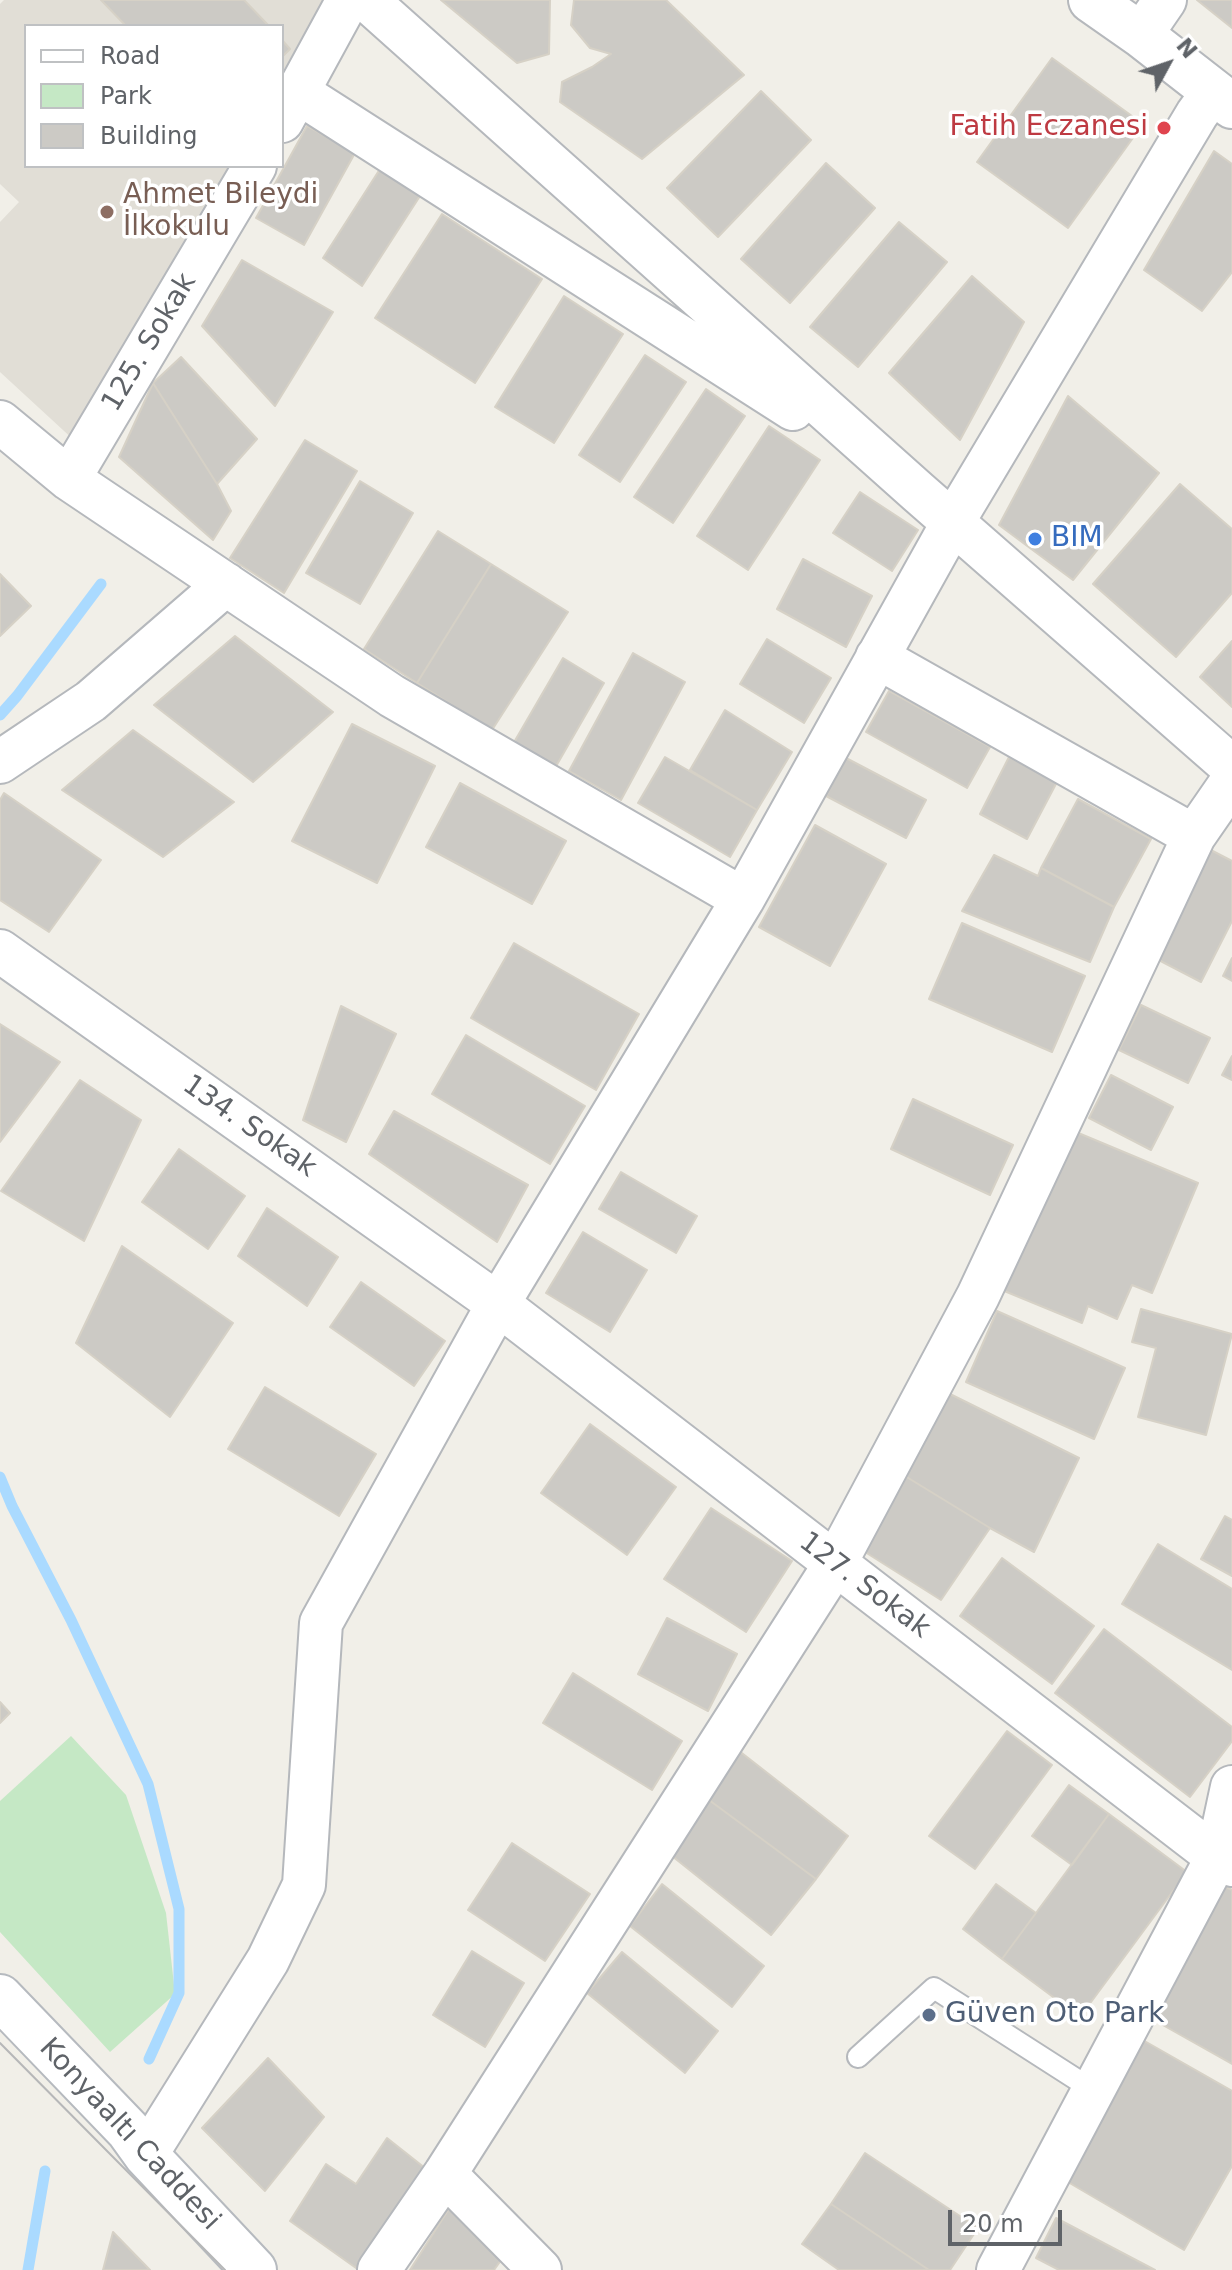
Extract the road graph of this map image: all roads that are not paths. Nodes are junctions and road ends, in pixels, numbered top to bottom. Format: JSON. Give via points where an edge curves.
{"nodes":[{"id":1,"x":348,"y":0,"type":"edge"},
{"id":2,"x":367,"y":0,"type":"edge"},
{"id":3,"x":1091,"y":0,"type":"edge"},
{"id":4,"x":1153,"y":18,"type":"edge"},
{"id":5,"x":1222,"y":99,"type":"edge"},
{"id":6,"x":290,"y":107,"type":"edge"},
{"id":7,"x":254,"y":168,"type":"edge"},
{"id":8,"x":0,"y":422,"type":"edge"},
{"id":9,"x":69,"y":479,"type":"junction"},
{"id":10,"x":918,"y":492,"type":"junction"},
{"id":11,"x":953,"y":522,"type":"junction"},
{"id":12,"x":226,"y":584,"type":"junction"},
{"id":13,"x":877,"y":657,"type":"junction"},
{"id":14,"x":0,"y":762,"type":"edge"},
{"id":15,"x":1232,"y":767,"type":"edge"},
{"id":16,"x":1232,"y":781,"type":"edge"},
{"id":17,"x":1194,"y":836,"type":"junction"},
{"id":18,"x":743,"y":899,"type":"junction"},
{"id":19,"x":0,"y":951,"type":"edge"},
{"id":20,"x":498,"y":1304,"type":"junction"},
{"id":21,"x":835,"y":1564,"type":"junction"},
{"id":22,"x":1232,"y":1787,"type":"edge"},
{"id":23,"x":1224,"y":1861,"type":"edge"},
{"id":24,"x":1,"y":1998,"type":"edge"},
{"id":25,"x":858,"y":2057,"type":"dead end"},
{"id":26,"x":1093,"y":2090,"type":"junction"},
{"id":27,"x":137,"y":2143,"type":"junction"},
{"id":28,"x":445,"y":2174,"type":"junction"},
{"id":29,"x":254,"y":2270,"type":"edge"},
{"id":30,"x":379,"y":2270,"type":"edge"},
{"id":31,"x":540,"y":2270,"type":"edge"},
{"id":32,"x":998,"y":2270,"type":"edge"}],
"edges":[{"from":1,"to":6,"type":"street"},
{"from":2,"to":10,"type":"street"},
{"from":3,"to":4,"type":"main road"},
{"from":4,"to":5,"type":"main road"},
{"from":5,"to":11,"type":"street","via":[[1181,141]]},
{"from":6,"to":10,"type":"street","via":[[725,365]]},
{"from":7,"to":9,"type":"street","name":"125. Sokak"},
{"from":8,"to":9,"type":"street"},
{"from":9,"to":12,"type":"street"},
{"from":10,"to":11,"type":"street"},
{"from":11,"to":13,"type":"street"},
{"from":11,"to":15,"type":"street"},
{"from":12,"to":14,"type":"street","via":[[91,701]]},
{"from":12,"to":18,"type":"street","via":[[392,696]]},
{"from":13,"to":17,"type":"street"},
{"from":13,"to":18,"type":"street"},
{"from":16,"to":17,"type":"street"},
{"from":17,"to":21,"type":"street","via":[[978,1296]]},
{"from":18,"to":20,"type":"street"},
{"from":19,"to":20,"type":"street","name":"134. Sokak"},
{"from":20,"to":21,"type":"street","name":"127. Sokak"},
{"from":20,"to":27,"type":"street","via":[[321,1623],[304,1885],[268,1960]]},
{"from":21,"to":23,"type":"street","name":"127. Sokak"},
{"from":21,"to":28,"type":"street"},
{"from":22,"to":23,"type":"street"},
{"from":23,"to":26,"type":"street"},
{"from":24,"to":27,"type":"main road","name":"Konyaaltı Caddesi"},
{"from":25,"to":26,"type":"lane","via":[[934,1988]]},
{"from":26,"to":32,"type":"street"},
{"from":27,"to":29,"type":"main road","name":"Konyaaltı Caddesi"},
{"from":28,"to":30,"type":"street"},
{"from":28,"to":31,"type":"street"}]}
